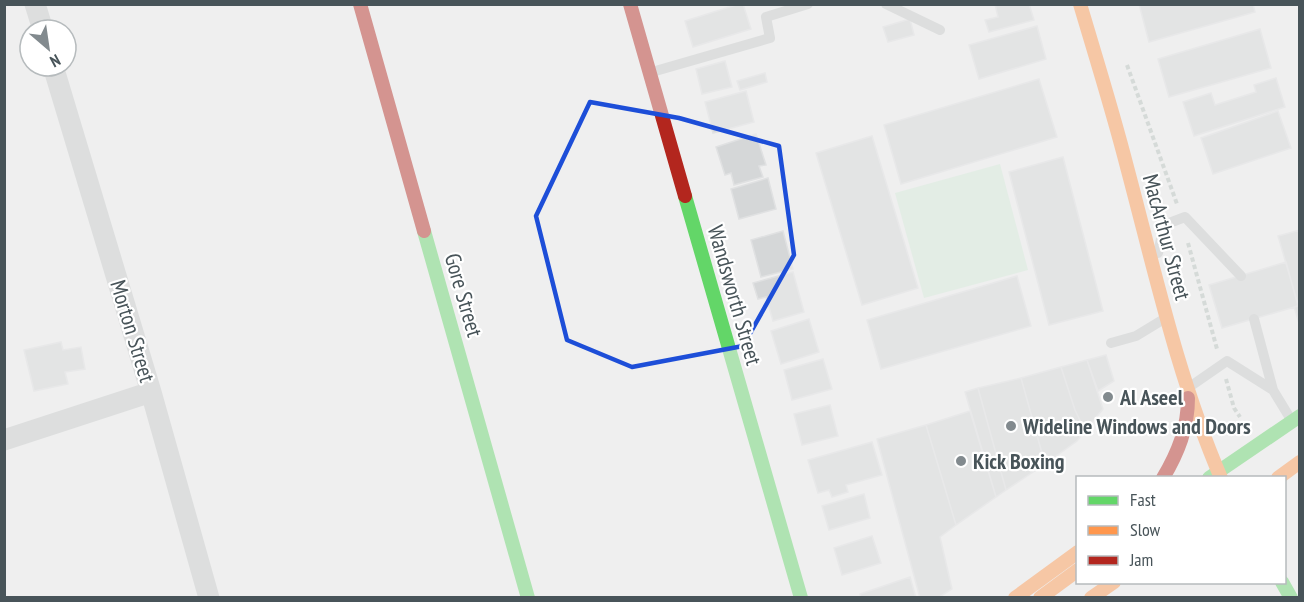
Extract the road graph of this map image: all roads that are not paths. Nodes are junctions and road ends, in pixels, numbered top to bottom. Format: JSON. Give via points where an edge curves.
{"nodes":[{"id":1,"x":360,"y":4,"type":"edge"},
{"id":2,"x":630,"y":4,"type":"edge"},
{"id":3,"x":807,"y":4,"type":"edge"},
{"id":4,"x":886,"y":4,"type":"edge"},
{"id":5,"x":1080,"y":4,"type":"edge"},
{"id":6,"x":940,"y":30,"type":"dead end"},
{"id":7,"x":650,"y":73,"type":"junction"},
{"id":8,"x":57,"y":78,"type":"edge"},
{"id":9,"x":1154,"y":273,"type":"junction"},
{"id":10,"x":1241,"y":276,"type":"dead end"},
{"id":11,"x":1167,"y":317,"type":"junction"},
{"id":12,"x":1254,"y":319,"type":"dead end"},
{"id":13,"x":1111,"y":343,"type":"dead end"},
{"id":14,"x":1187,"y":388,"type":"junction"},
{"id":15,"x":1273,"y":390,"type":"junction"},
{"id":16,"x":151,"y":392,"type":"junction"},
{"id":17,"x":1296,"y":418,"type":"edge"},
{"id":18,"x":4,"y":440,"type":"edge"},
{"id":19,"x":1299,"y":462,"type":"edge"},
{"id":20,"x":1216,"y":475,"type":"edge"},
{"id":21,"x":1164,"y":476,"type":"edge"},
{"id":22,"x":1279,"y":476,"type":"edge"},
{"id":23,"x":1076,"y":553,"type":"edge"},
{"id":24,"x":1076,"y":571,"type":"edge"},
{"id":25,"x":1111,"y":584,"type":"edge"},
{"id":26,"x":1283,"y":584,"type":"edge"},
{"id":27,"x":208,"y":597,"type":"edge"},
{"id":28,"x":528,"y":597,"type":"edge"},
{"id":29,"x":801,"y":597,"type":"edge"},
{"id":30,"x":1015,"y":597,"type":"edge"},
{"id":31,"x":1040,"y":597,"type":"edge"},
{"id":32,"x":1091,"y":597,"type":"edge"},
{"id":33,"x":1291,"y":597,"type":"edge"}],
"edges":[{"from":1,"to":28,"type":"street","name":"Gore Street"},
{"from":2,"to":7,"type":"street","name":"Wandsworth Street"},
{"from":3,"to":7,"type":"lane","via":[[766,17],[770,38]]},
{"from":4,"to":6,"type":"lane"},
{"from":5,"to":9,"type":"street","name":"MacArthur Street"},
{"from":7,"to":29,"type":"street","name":"Wandsworth Street"},
{"from":8,"to":16,"type":"street","name":"Morton Street"},
{"from":9,"to":10,"type":"lane","via":[[1164,225],[1185,217]]},
{"from":9,"to":11,"type":"street","name":"MacArthur Street"},
{"from":11,"to":13,"type":"lane","via":[[1136,336]]},
{"from":11,"to":14,"type":"street","name":"MacArthur Street"},
{"from":12,"to":15,"type":"lane"},
{"from":14,"to":15,"type":"lane","via":[[1227,361]]},
{"from":14,"to":20,"type":"street","name":"MacArthur Street"},
{"from":14,"to":21,"type":"street","via":[[1188,406],[1181,441]]},
{"from":15,"to":17,"type":"lane"},
{"from":16,"to":18,"type":"street"},
{"from":16,"to":27,"type":"street","name":"Morton Street"},
{"from":17,"to":20,"type":"street"},
{"from":19,"to":22,"type":"street"},
{"from":23,"to":30,"type":"street"},
{"from":24,"to":31,"type":"street"},
{"from":25,"to":32,"type":"street"},
{"from":26,"to":33,"type":"street"}]}
